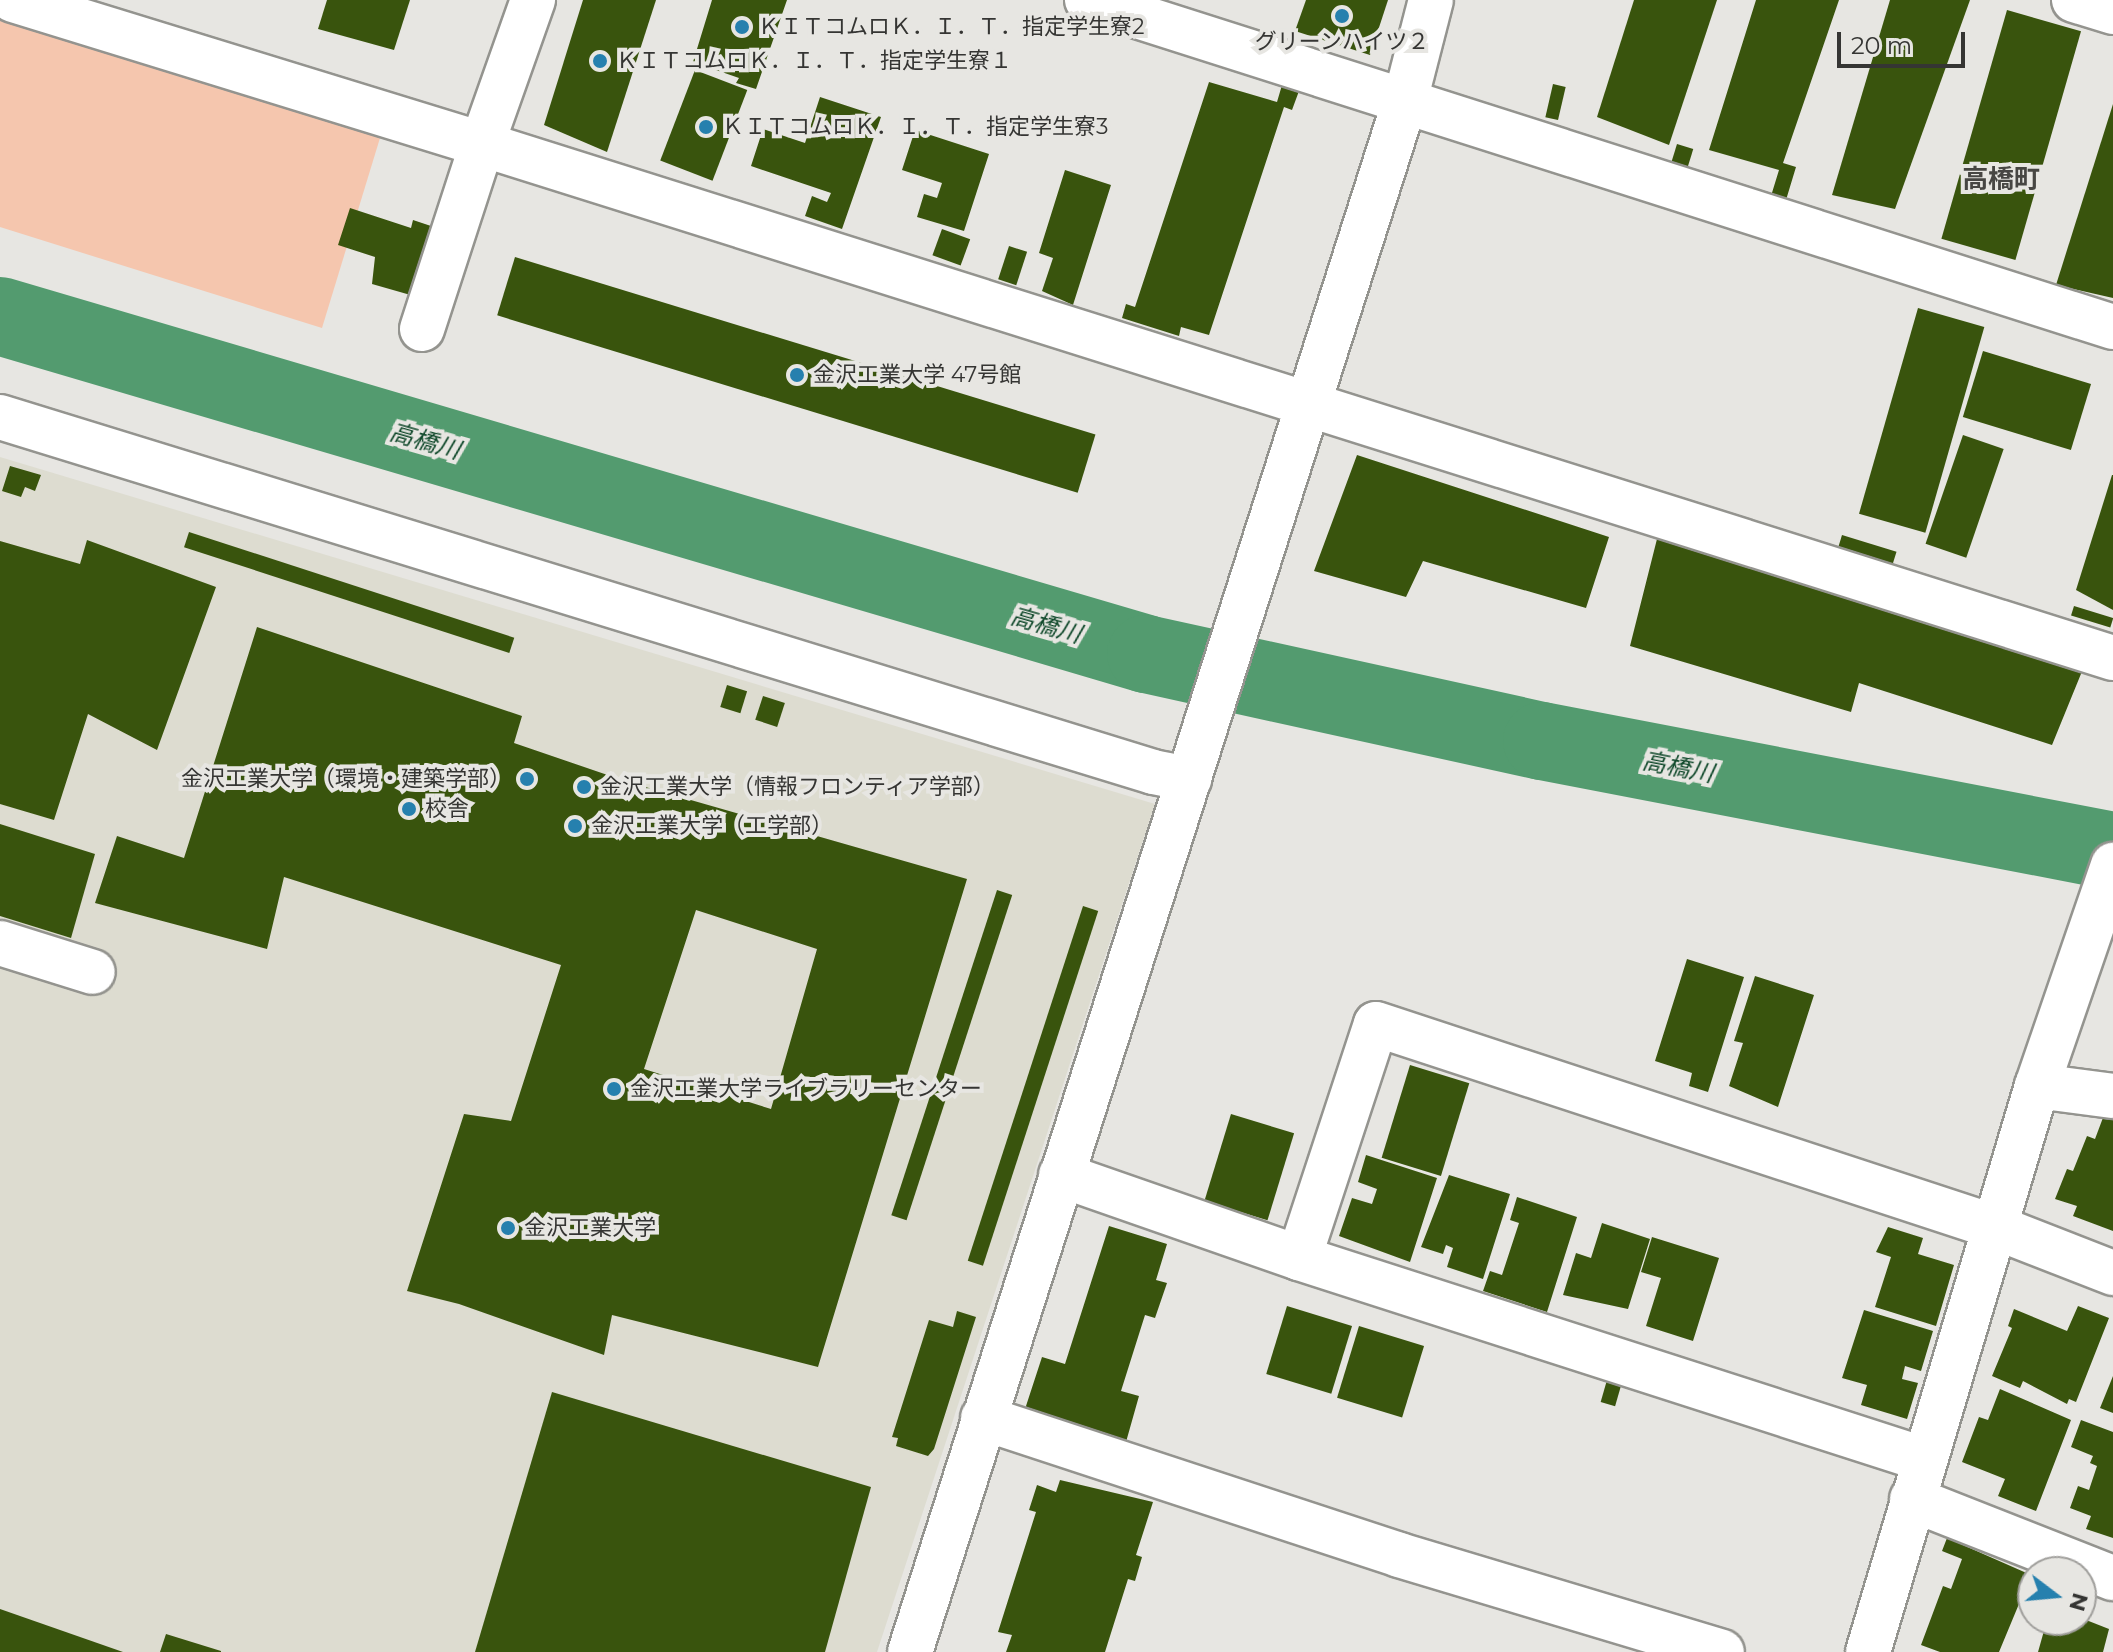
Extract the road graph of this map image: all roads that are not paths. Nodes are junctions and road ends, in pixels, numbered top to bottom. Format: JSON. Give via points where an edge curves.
{"nodes":[{"id":1,"x":13,"y":0,"type":"edge"},
{"id":2,"x":533,"y":0,"type":"edge"},
{"id":3,"x":1087,"y":0,"type":"edge"},
{"id":4,"x":1431,"y":0,"type":"edge"},
{"id":5,"x":2074,"y":0,"type":"edge"},
{"id":6,"x":2113,"y":12,"type":"edge"},
{"id":7,"x":1405,"y":101,"type":"junction"},
{"id":8,"x":482,"y":144,"type":"junction"},
{"id":9,"x":2113,"y":327,"type":"edge"},
{"id":10,"x":422,"y":329,"type":"dead end"},
{"id":11,"x":1308,"y":403,"type":"junction"},
{"id":12,"x":0,"y":417,"type":"edge"},
{"id":13,"x":2113,"y":658,"type":"edge"},
{"id":14,"x":1189,"y":779,"type":"junction"},
{"id":15,"x":2113,"y":865,"type":"edge"},
{"id":16,"x":0,"y":943,"type":"edge"},
{"id":17,"x":93,"y":972,"type":"dead end"},
{"id":18,"x":2037,"y":1086,"type":"junction"},
{"id":19,"x":2113,"y":1096,"type":"edge"},
{"id":20,"x":1061,"y":1175,"type":"junction"},
{"id":21,"x":1995,"y":1227,"type":"junction"},
{"id":22,"x":1299,"y":1258,"type":"junction"},
{"id":23,"x":2113,"y":1273,"type":"edge"},
{"id":24,"x":983,"y":1418,"type":"junction"},
{"id":25,"x":1918,"y":1479,"type":"junction"},
{"id":26,"x":2113,"y":1578,"type":"edge"},
{"id":27,"x":910,"y":1652,"type":"edge"},
{"id":28,"x":1722,"y":1652,"type":"edge"},
{"id":29,"x":1868,"y":1652,"type":"edge"}],
"edges":[{"from":1,"to":8,"type":"street"},
{"from":2,"to":8,"type":"street"},
{"from":3,"to":7,"type":"street"},
{"from":4,"to":7,"type":"street"},
{"from":5,"to":6,"type":"street"},
{"from":7,"to":9,"type":"street"},
{"from":7,"to":11,"type":"street"},
{"from":8,"to":10,"type":"street"},
{"from":8,"to":11,"type":"street"},
{"from":11,"to":13,"type":"street"},
{"from":11,"to":14,"type":"street"},
{"from":12,"to":14,"type":"street","via":[[1138,768]]},
{"from":14,"to":20,"type":"street"},
{"from":15,"to":18,"type":"street"},
{"from":16,"to":17,"type":"street"},
{"from":18,"to":19,"type":"street"},
{"from":18,"to":21,"type":"street"},
{"from":20,"to":22,"type":"street"},
{"from":20,"to":24,"type":"street"},
{"from":21,"to":22,"type":"street","via":[[1376,1024]]},
{"from":21,"to":23,"type":"street"},
{"from":21,"to":25,"type":"street"},
{"from":22,"to":25,"type":"street"},
{"from":24,"to":27,"type":"street"},
{"from":24,"to":28,"type":"street","via":[[1399,1555]]},
{"from":25,"to":26,"type":"street"},
{"from":25,"to":29,"type":"street"}]}
